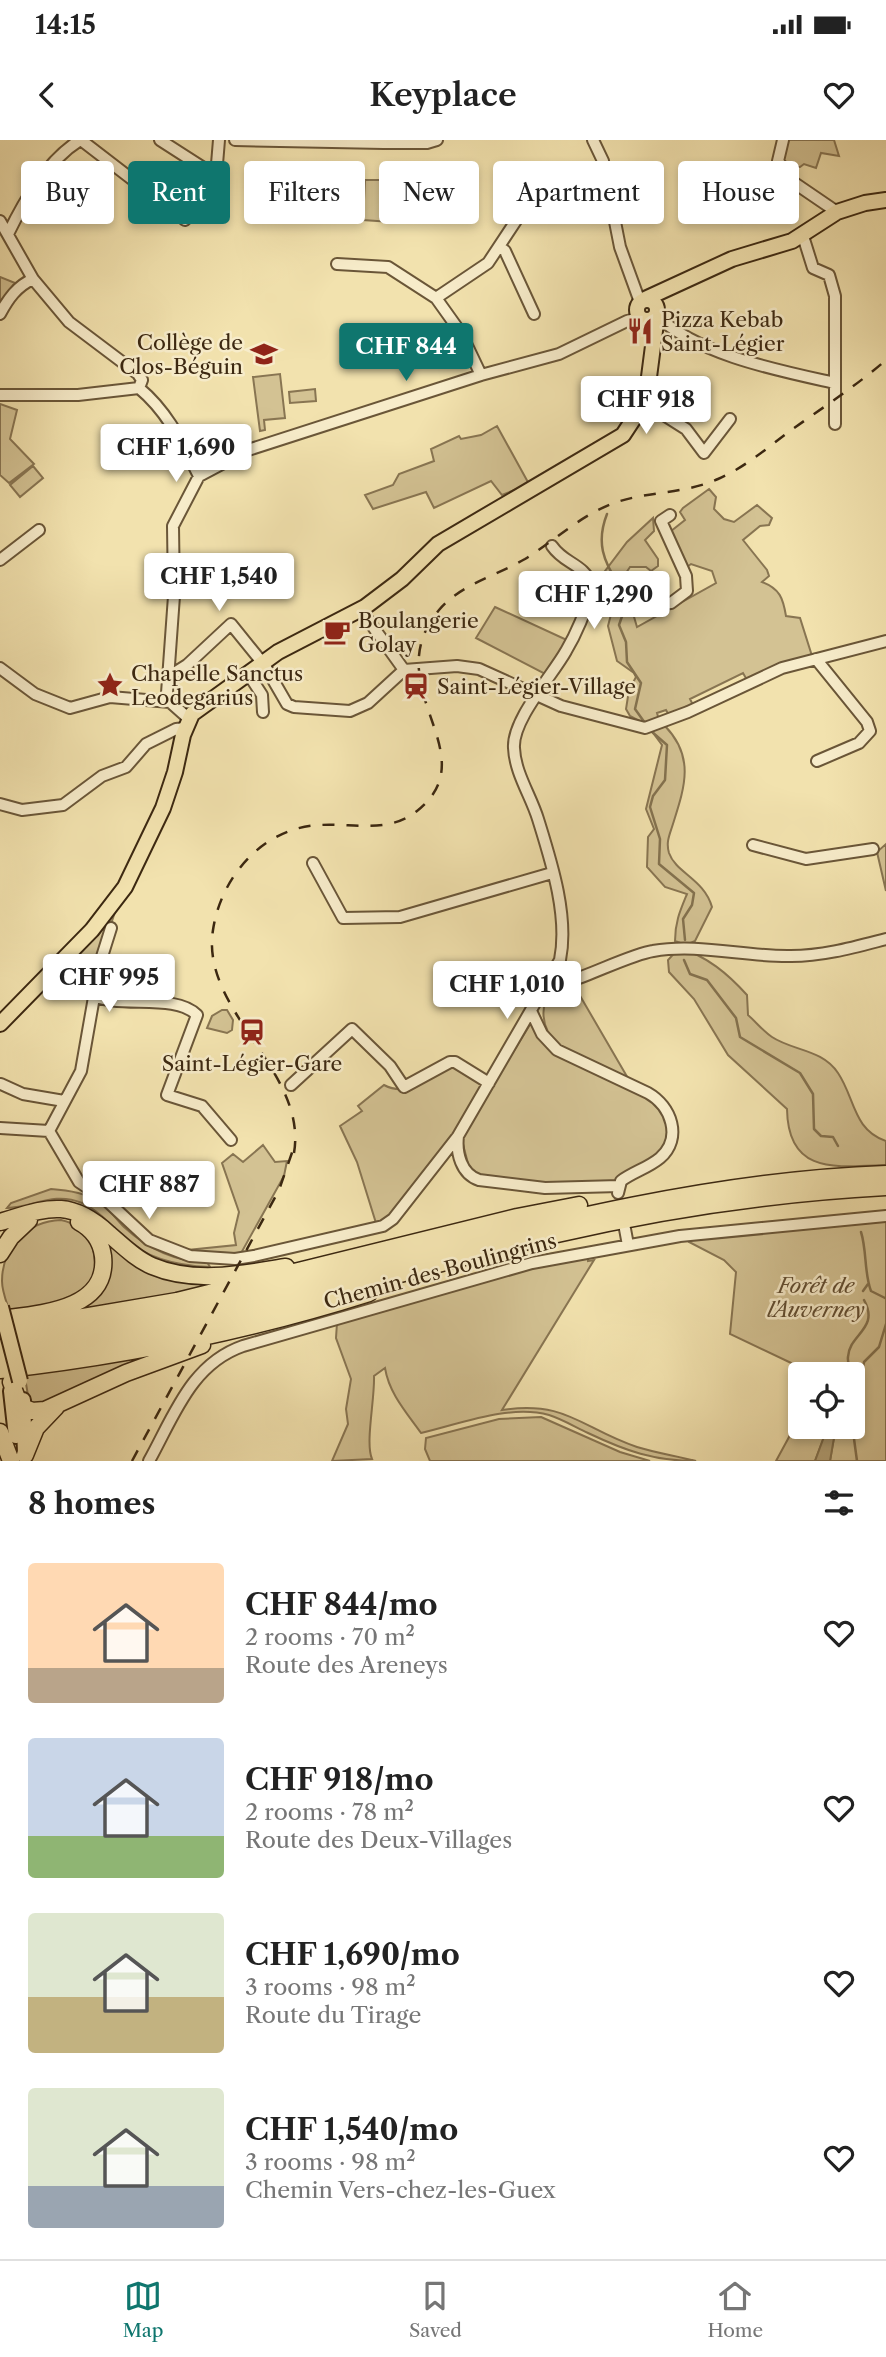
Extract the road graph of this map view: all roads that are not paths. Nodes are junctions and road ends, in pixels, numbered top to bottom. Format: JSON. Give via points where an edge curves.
{"nodes":[{"id":1,"x":80,"y":140,"type":"edge"},
{"id":2,"x":160,"y":140,"type":"edge"},
{"id":3,"x":219,"y":140,"type":"edge"},
{"id":4,"x":234,"y":140,"type":"edge"},
{"id":5,"x":437,"y":140,"type":"edge"},
{"id":6,"x":593,"y":140,"type":"edge"},
{"id":7,"x":783,"y":140,"type":"edge"},
{"id":8,"x":128,"y":177,"type":"edge"},
{"id":9,"x":886,"y":200,"type":"edge"},
{"id":10,"x":837,"y":212,"type":"junction"},
{"id":11,"x":0,"y":221,"type":"edge"},
{"id":12,"x":514,"y":224,"type":"edge"},
{"id":13,"x":8,"y":234,"type":"junction"},
{"id":14,"x":803,"y":236,"type":"junction"},
{"id":15,"x":500,"y":247,"type":"junction"},
{"id":16,"x":337,"y":264,"type":"dead end"},
{"id":17,"x":33,"y":279,"type":"junction"},
{"id":18,"x":436,"y":298,"type":"junction"},
{"id":19,"x":0,"y":314,"type":"edge"},
{"id":20,"x":534,"y":314,"type":"dead end"},
{"id":21,"x":648,"y":314,"type":"junction"},
{"id":22,"x":481,"y":375,"type":"junction"},
{"id":23,"x":835,"y":383,"type":"junction"},
{"id":24,"x":139,"y":388,"type":"junction"},
{"id":25,"x":0,"y":396,"type":"edge"},
{"id":26,"x":645,"y":403,"type":"junction"},
{"id":27,"x":730,"y":419,"type":"dead end"},
{"id":28,"x":835,"y":424,"type":"dead end"},
{"id":29,"x":199,"y":475,"type":"junction"},
{"id":30,"x":670,"y":515,"type":"dead end"},
{"id":31,"x":39,"y":530,"type":"dead end"},
{"id":32,"x":552,"y":545,"type":"dead end"},
{"id":33,"x":0,"y":560,"type":"edge"},
{"id":34,"x":593,"y":587,"type":"junction"},
{"id":35,"x":361,"y":610,"type":"junction"},
{"id":36,"x":886,"y":641,"type":"edge"},
{"id":37,"x":816,"y":659,"type":"junction"},
{"id":38,"x":263,"y":664,"type":"junction"},
{"id":39,"x":0,"y":668,"type":"edge"},
{"id":40,"x":404,"y":670,"type":"junction"},
{"id":41,"x":249,"y":675,"type":"junction"},
{"id":42,"x":168,"y":677,"type":"junction"},
{"id":43,"x":537,"y":697,"type":"junction"},
{"id":44,"x":170,"y":702,"type":"junction"},
{"id":45,"x":263,"y":712,"type":"dead end"},
{"id":46,"x":187,"y":723,"type":"junction"},
{"id":47,"x":817,"y":761,"type":"dead end"},
{"id":48,"x":0,"y":804,"type":"edge"},
{"id":49,"x":753,"y":845,"type":"dead end"},
{"id":50,"x":873,"y":849,"type":"dead end"},
{"id":51,"x":313,"y":863,"type":"dead end"},
{"id":52,"x":552,"y":873,"type":"junction"},
{"id":53,"x":111,"y":928,"type":"dead end"},
{"id":54,"x":886,"y":939,"type":"edge"},
{"id":55,"x":63,"y":960,"type":"junction"},
{"id":56,"x":547,"y":985,"type":"junction"},
{"id":57,"x":94,"y":996,"type":"junction"},
{"id":58,"x":531,"y":1011,"type":"junction"},
{"id":59,"x":1,"y":1022,"type":"edge"},
{"id":60,"x":489,"y":1083,"type":"junction"},
{"id":61,"x":1,"y":1084,"type":"edge"},
{"id":62,"x":291,"y":1085,"type":"dead end"},
{"id":63,"x":64,"y":1101,"type":"junction"},
{"id":64,"x":0,"y":1128,"type":"edge"},
{"id":65,"x":49,"y":1131,"type":"junction"},
{"id":66,"x":458,"y":1136,"type":"junction"},
{"id":67,"x":231,"y":1140,"type":"dead end"},
{"id":68,"x":886,"y":1174,"type":"edge"},
{"id":69,"x":750,"y":1185,"type":"junction"},
{"id":70,"x":886,"y":1187,"type":"edge"},
{"id":71,"x":0,"y":1214,"type":"edge"},
{"id":72,"x":30,"y":1216,"type":"junction"},
{"id":73,"x":886,"y":1216,"type":"edge"},
{"id":74,"x":0,"y":1222,"type":"edge"},
{"id":75,"x":625,"y":1229,"type":"dead end"},
{"id":76,"x":0,"y":1234,"type":"edge"},
{"id":77,"x":524,"y":1242,"type":"junction"},
{"id":78,"x":628,"y":1245,"type":"junction"},
{"id":79,"x":385,"y":1250,"type":"junction"},
{"id":80,"x":0,"y":1254,"type":"edge"},
{"id":81,"x":0,"y":1310,"type":"edge"},
{"id":82,"x":314,"y":1310,"type":"junction"},
{"id":83,"x":0,"y":1331,"type":"edge"},
{"id":84,"x":0,"y":1341,"type":"edge"},
{"id":85,"x":0,"y":1357,"type":"edge"},
{"id":86,"x":10,"y":1378,"type":"edge"},
{"id":87,"x":58,"y":1406,"type":"junction"},
{"id":88,"x":24,"y":1409,"type":"junction"},
{"id":89,"x":0,"y":1432,"type":"edge"},
{"id":90,"x":19,"y":1459,"type":"edge"},
{"id":91,"x":149,"y":1461,"type":"edge"}],
"edges":[{"from":1,"to":8,"type":"street"},
{"from":1,"to":13,"type":"street","via":[[66,149],[34,188]]},
{"from":2,"to":3,"type":"street","via":[[216,176]]},
{"from":4,"to":5,"type":"street"},
{"from":6,"to":21,"type":"street","via":[[603,161],[616,234]]},
{"from":7,"to":10,"type":"street","via":[[778,162],[786,175]]},
{"from":9,"to":10,"type":"main road"},
{"from":10,"to":14,"type":"main road"},
{"from":11,"to":13,"type":"street"},
{"from":12,"to":15,"type":"street"},
{"from":13,"to":17,"type":"street"},
{"from":14,"to":21,"type":"main road","via":[[732,259],[671,287]]},
{"from":14,"to":23,"type":"street","via":[[813,268],[829,275],[835,296]]},
{"from":15,"to":18,"type":"street","via":[[488,263]]},
{"from":15,"to":20,"type":"street"},
{"from":16,"to":18,"type":"street","via":[[388,267]]},
{"from":17,"to":19,"type":"street","via":[[10,296]]},
{"from":17,"to":24,"type":"street","via":[[69,322],[135,370],[142,380]]},
{"from":18,"to":22,"type":"street","via":[[461,333]]},
{"from":21,"to":22,"type":"street","via":[[559,354]]},
{"from":21,"to":23,"type":"street","via":[[725,353]]},
{"from":21,"to":26,"type":"main road","via":[[652,341]]},
{"from":22,"to":29,"type":"street","via":[[248,450]]},
{"from":23,"to":28,"type":"street"},
{"from":24,"to":25,"type":"street"},
{"from":24,"to":29,"type":"street","via":[[174,427]]},
{"from":26,"to":27,"type":"street","via":[[686,429],[704,453]]},
{"from":26,"to":35,"type":"main road","via":[[619,438],[433,547],[402,579]]},
{"from":29,"to":42,"type":"street","via":[[173,526]]},
{"from":30,"to":34,"type":"street","via":[[661,521],[686,576],[687,591],[662,604],[638,590]]},
{"from":31,"to":33,"type":"street"},
{"from":32,"to":34,"type":"street","via":[[587,573]]},
{"from":34,"to":43,"type":"street","via":[[573,639]]},
{"from":35,"to":38,"type":"main road"},
{"from":35,"to":40,"type":"street"},
{"from":36,"to":37,"type":"street"},
{"from":37,"to":43,"type":"street","via":[[770,673],[656,726],[641,728]]},
{"from":37,"to":47,"type":"street","via":[[867,722],[870,732],[859,743]]},
{"from":38,"to":40,"type":"street","via":[[287,704],[339,710],[368,703]]},
{"from":38,"to":41,"type":"main road"},
{"from":38,"to":42,"type":"street","via":[[231,624],[187,666]]},
{"from":39,"to":44,"type":"street","via":[[35,694],[70,708],[110,697]]},
{"from":40,"to":43,"type":"street","via":[[479,669]]},
{"from":41,"to":45,"type":"street","via":[[262,695]]},
{"from":41,"to":46,"type":"main road","via":[[205,704]]},
{"from":42,"to":44,"type":"street"},
{"from":43,"to":52,"type":"street","via":[[516,729],[513,748]]},
{"from":44,"to":46,"type":"street"},
{"from":46,"to":48,"type":"street","via":[[146,744],[126,766],[102,776],[63,805],[22,810]]},
{"from":46,"to":55,"type":"main road","via":[[172,784],[131,876],[101,920]]},
{"from":49,"to":50,"type":"street","via":[[806,859]]},
{"from":51,"to":52,"type":"street","via":[[343,918],[400,917]]},
{"from":52,"to":56,"type":"street","via":[[563,942]]},
{"from":53,"to":57,"type":"street"},
{"from":54,"to":56,"type":"street","via":[[791,956],[679,948],[652,951],[624,957],[564,984]]},
{"from":55,"to":57,"type":"street"},
{"from":55,"to":59,"type":"main road"},
{"from":56,"to":58,"type":"street"},
{"from":57,"to":63,"type":"street","via":[[81,1070]]},
{"from":57,"to":67,"type":"street","via":[[167,1004],[197,1015],[167,1095],[202,1106]]},
{"from":58,"to":60,"type":"street"},
{"from":58,"to":66,"type":"street","via":[[542,1034],[557,1050],[661,1102],[669,1114],[672,1133],[666,1152],[618,1189],[545,1188],[473,1178],[462,1164]]},
{"from":60,"to":62,"type":"street","via":[[450,1062],[404,1087],[390,1066],[352,1029]]},
{"from":60,"to":66,"type":"street"},
{"from":61,"to":63,"type":"street","via":[[23,1094]]},
{"from":63,"to":65,"type":"street"},
{"from":64,"to":65,"type":"street"},
{"from":65,"to":66,"type":"street","via":[[79,1182],[106,1200],[142,1236],[183,1254],[235,1259],[383,1226]]},
{"from":68,"to":69,"type":"highway"},
{"from":69,"to":79,"type":"highway","via":[[698,1186],[550,1210]]},
{"from":69,"to":84,"type":"highway","via":[[545,1223],[176,1315]]},
{"from":70,"to":77,"type":"highway","via":[[702,1205]]},
{"from":71,"to":72,"type":"highway"},
{"from":72,"to":74,"type":"highway"},
{"from":72,"to":76,"type":"highway"},
{"from":72,"to":79,"type":"highway","via":[[54,1208],[73,1210],[93,1220],[139,1259],[191,1275],[247,1273]]},
{"from":72,"to":80,"type":"highway"},
{"from":72,"to":81,"type":"highway","via":[[60,1216],[84,1225],[100,1244],[101,1275],[91,1292],[55,1311]]},
{"from":73,"to":78,"type":"street","name":"Chemin des Boulingrins"},
{"from":75,"to":78,"type":"street"},
{"from":77,"to":82,"type":"highway"},
{"from":77,"to":85,"type":"highway","via":[[204,1323]]},
{"from":78,"to":91,"type":"street","name":"Chemin des Boulingrins","via":[[477,1277],[230,1351],[194,1379]]},
{"from":79,"to":83,"type":"highway","via":[[167,1304]]},
{"from":81,"to":86,"type":"main road","bridge":true},
{"from":82,"to":86,"type":"highway"},
{"from":82,"to":87,"type":"highway","via":[[158,1360]]},
{"from":84,"to":86,"type":"main road"},
{"from":86,"to":88,"type":"highway","via":[[17,1403]]},
{"from":86,"to":90,"type":"main road"},
{"from":87,"to":88,"type":"highway"},
{"from":87,"to":90,"type":"highway","via":[[39,1424]]},
{"from":88,"to":90,"type":"main road"},
{"from":89,"to":90,"type":"highway"}]}
